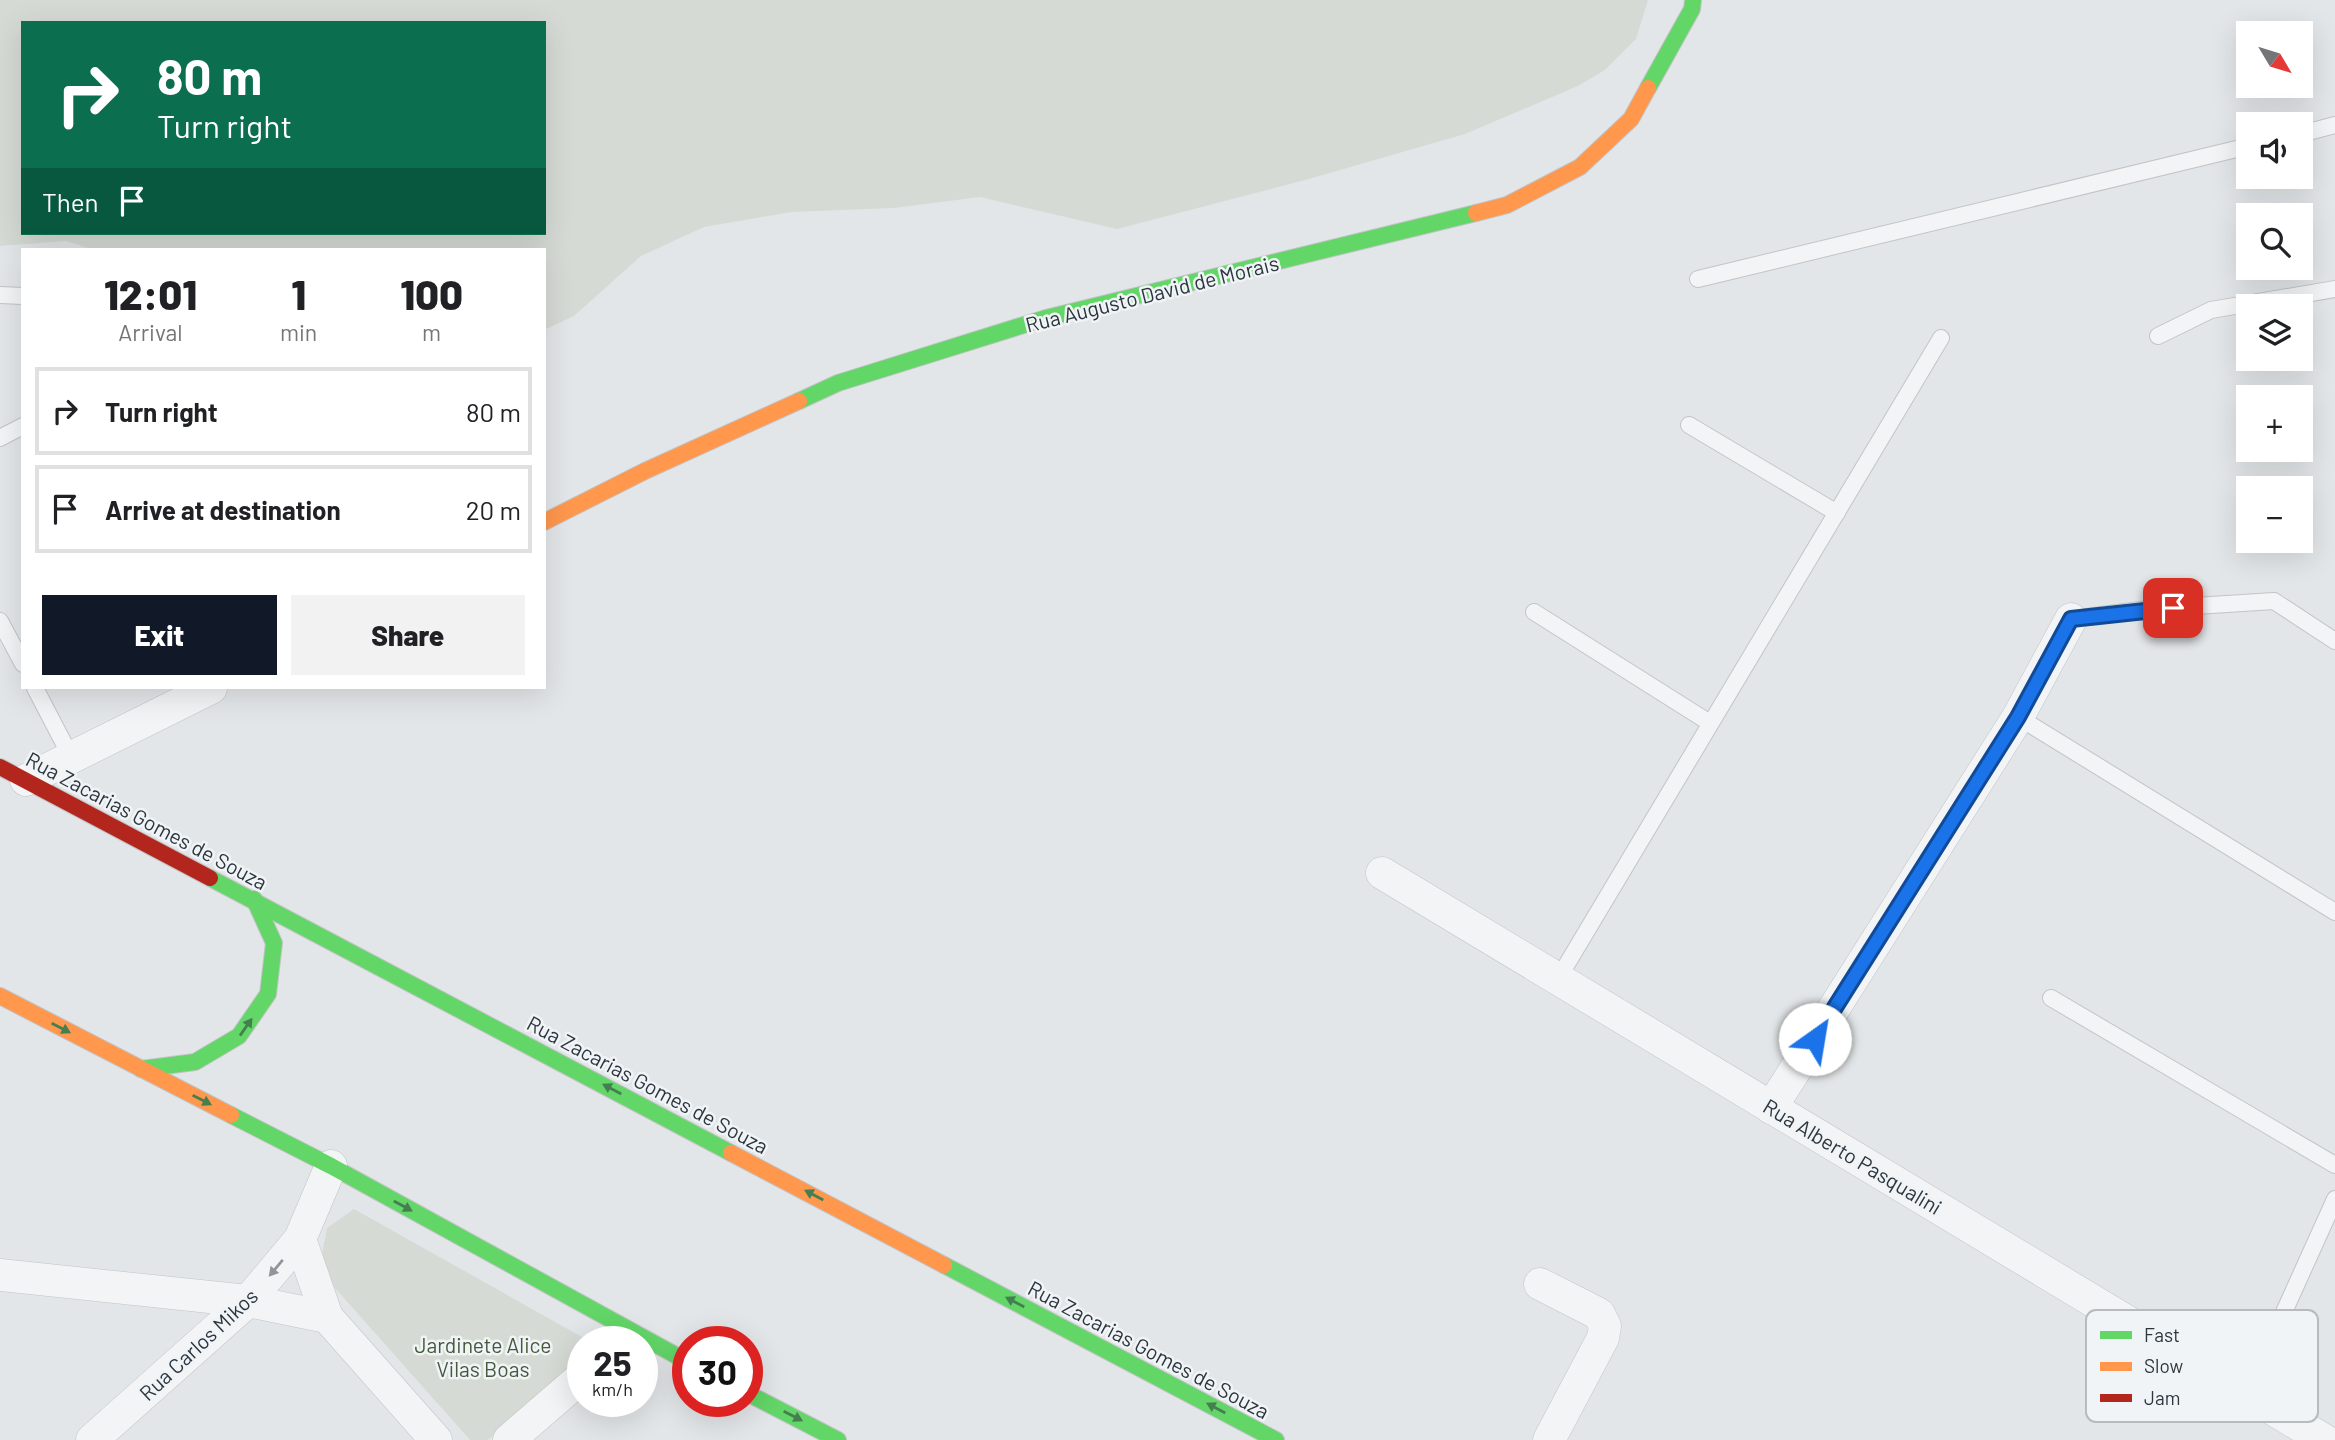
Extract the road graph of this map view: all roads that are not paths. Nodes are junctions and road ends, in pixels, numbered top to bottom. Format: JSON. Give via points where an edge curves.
{"nodes":[{"id":1,"x":1693,"y":0,"type":"edge"},
{"id":2,"x":2335,"y":125,"type":"edge"},
{"id":3,"x":2313,"y":131,"type":"edge"},
{"id":4,"x":2236,"y":149,"type":"edge"},
{"id":5,"x":1698,"y":279,"type":"dead end"},
{"id":6,"x":2335,"y":289,"type":"edge"},
{"id":7,"x":0,"y":295,"type":"edge"},
{"id":8,"x":21,"y":296,"type":"edge"},
{"id":9,"x":2158,"y":336,"type":"dead end"},
{"id":10,"x":1941,"y":338,"type":"dead end"},
{"id":11,"x":1689,"y":425,"type":"dead end"},
{"id":12,"x":21,"y":427,"type":"edge"},
{"id":13,"x":0,"y":438,"type":"edge"},
{"id":14,"x":1837,"y":513,"type":"junction"},
{"id":15,"x":546,"y":522,"type":"edge"},
{"id":16,"x":1534,"y":612,"type":"dead end"},
{"id":17,"x":2071,"y":619,"type":"joint"},
{"id":18,"x":0,"y":621,"type":"edge"},
{"id":19,"x":2335,"y":641,"type":"edge"},
{"id":20,"x":21,"y":660,"type":"edge"},
{"id":21,"x":35,"y":689,"type":"edge"},
{"id":22,"x":209,"y":689,"type":"edge"},
{"id":23,"x":2018,"y":717,"type":"junction"},
{"id":24,"x":1710,"y":723,"type":"junction"},
{"id":25,"x":71,"y":758,"type":"junction"},
{"id":26,"x":13,"y":774,"type":"edge"},
{"id":27,"x":1382,"y":873,"type":"dead end"},
{"id":28,"x":254,"y":900,"type":"junction"},
{"id":29,"x":2335,"y":912,"type":"edge"},
{"id":30,"x":1558,"y":979,"type":"junction"},
{"id":31,"x":0,"y":996,"type":"edge"},
{"id":32,"x":2052,"y":998,"type":"dead end"},
{"id":33,"x":141,"y":1069,"type":"junction"},
{"id":34,"x":1772,"y":1108,"type":"junction"},
{"id":35,"x":2335,"y":1165,"type":"edge"},
{"id":36,"x":331,"y":1166,"type":"junction"},
{"id":37,"x":2335,"y":1199,"type":"edge"},
{"id":38,"x":300,"y":1239,"type":"junction"},
{"id":39,"x":0,"y":1275,"type":"edge"},
{"id":40,"x":1541,"y":1284,"type":"dead end"},
{"id":41,"x":248,"y":1301,"type":"junction"},
{"id":42,"x":2107,"y":1310,"type":"edge"},
{"id":43,"x":2285,"y":1310,"type":"edge"},
{"id":44,"x":327,"y":1317,"type":"junction"},
{"id":45,"x":606,"y":1326,"type":"edge"},
{"id":46,"x":567,"y":1390,"type":"edge"},
{"id":47,"x":763,"y":1401,"type":"edge"},
{"id":48,"x":2294,"y":1422,"type":"edge"},
{"id":49,"x":92,"y":1440,"type":"edge"},
{"id":50,"x":436,"y":1440,"type":"edge"},
{"id":51,"x":509,"y":1440,"type":"edge"},
{"id":52,"x":838,"y":1440,"type":"edge"},
{"id":53,"x":1276,"y":1440,"type":"edge"},
{"id":54,"x":1549,"y":1440,"type":"edge"},
{"id":55,"x":2324,"y":1440,"type":"edge"}],
"edges":[{"from":1,"to":15,"type":"main road","name":"Rua Augusto David de Morais","via":[[1630,119],[1580,167],[1507,205],[1045,318],[838,383]]},
{"from":2,"to":3,"type":"lane"},
{"from":4,"to":5,"type":"lane"},
{"from":6,"to":9,"type":"lane","via":[[2211,310]]},
{"from":7,"to":8,"type":"lane"},
{"from":10,"to":14,"type":"lane"},
{"from":11,"to":14,"type":"lane"},
{"from":12,"to":13,"type":"lane"},
{"from":14,"to":24,"type":"lane"},
{"from":16,"to":24,"type":"lane"},
{"from":17,"to":19,"type":"lane","via":[[2274,601]]},
{"from":17,"to":23,"type":"street"},
{"from":18,"to":20,"type":"lane"},
{"from":21,"to":25,"type":"lane"},
{"from":22,"to":25,"type":"street"},
{"from":23,"to":29,"type":"lane"},
{"from":23,"to":34,"type":"street"},
{"from":24,"to":30,"type":"lane"},
{"from":25,"to":26,"type":"street"},
{"from":26,"to":28,"type":"main road","name":"Rua Zacarias Gomes de Souza"},
{"from":27,"to":30,"type":"street","name":"Rua Alberto Pasqualini"},
{"from":33,"to":28,"type":"main road","one_way":true,"via":[[195,1062],[239,1036],[268,994],[274,943]]},
{"from":53,"to":28,"type":"main road","name":"Rua Zacarias Gomes de Souza","one_way":true},
{"from":30,"to":34,"type":"street","name":"Rua Alberto Pasqualini"},
{"from":31,"to":33,"type":"main road","one_way":true},
{"from":32,"to":35,"type":"lane"},
{"from":33,"to":36,"type":"main road","one_way":true},
{"from":34,"to":42,"type":"street","name":"Rua Alberto Pasqualini"},
{"from":36,"to":38,"type":"street","name":"Rua Carlos Mikos"},
{"from":36,"to":45,"type":"main road","one_way":true},
{"from":37,"to":43,"type":"lane"},
{"from":38,"to":41,"type":"street","name":"Rua Carlos Mikos","one_way":true},
{"from":38,"to":44,"type":"street"},
{"from":39,"to":41,"type":"street"},
{"from":40,"to":54,"type":"street","via":[[1599,1314],[1605,1326]]},
{"from":41,"to":44,"type":"street"},
{"from":41,"to":49,"type":"street","name":"Rua Carlos Mikos"},
{"from":44,"to":50,"type":"street"},
{"from":46,"to":51,"type":"street"},
{"from":47,"to":52,"type":"main road","one_way":true},
{"from":48,"to":55,"type":"street","name":"Rua Alberto Pasqualini"}]}
